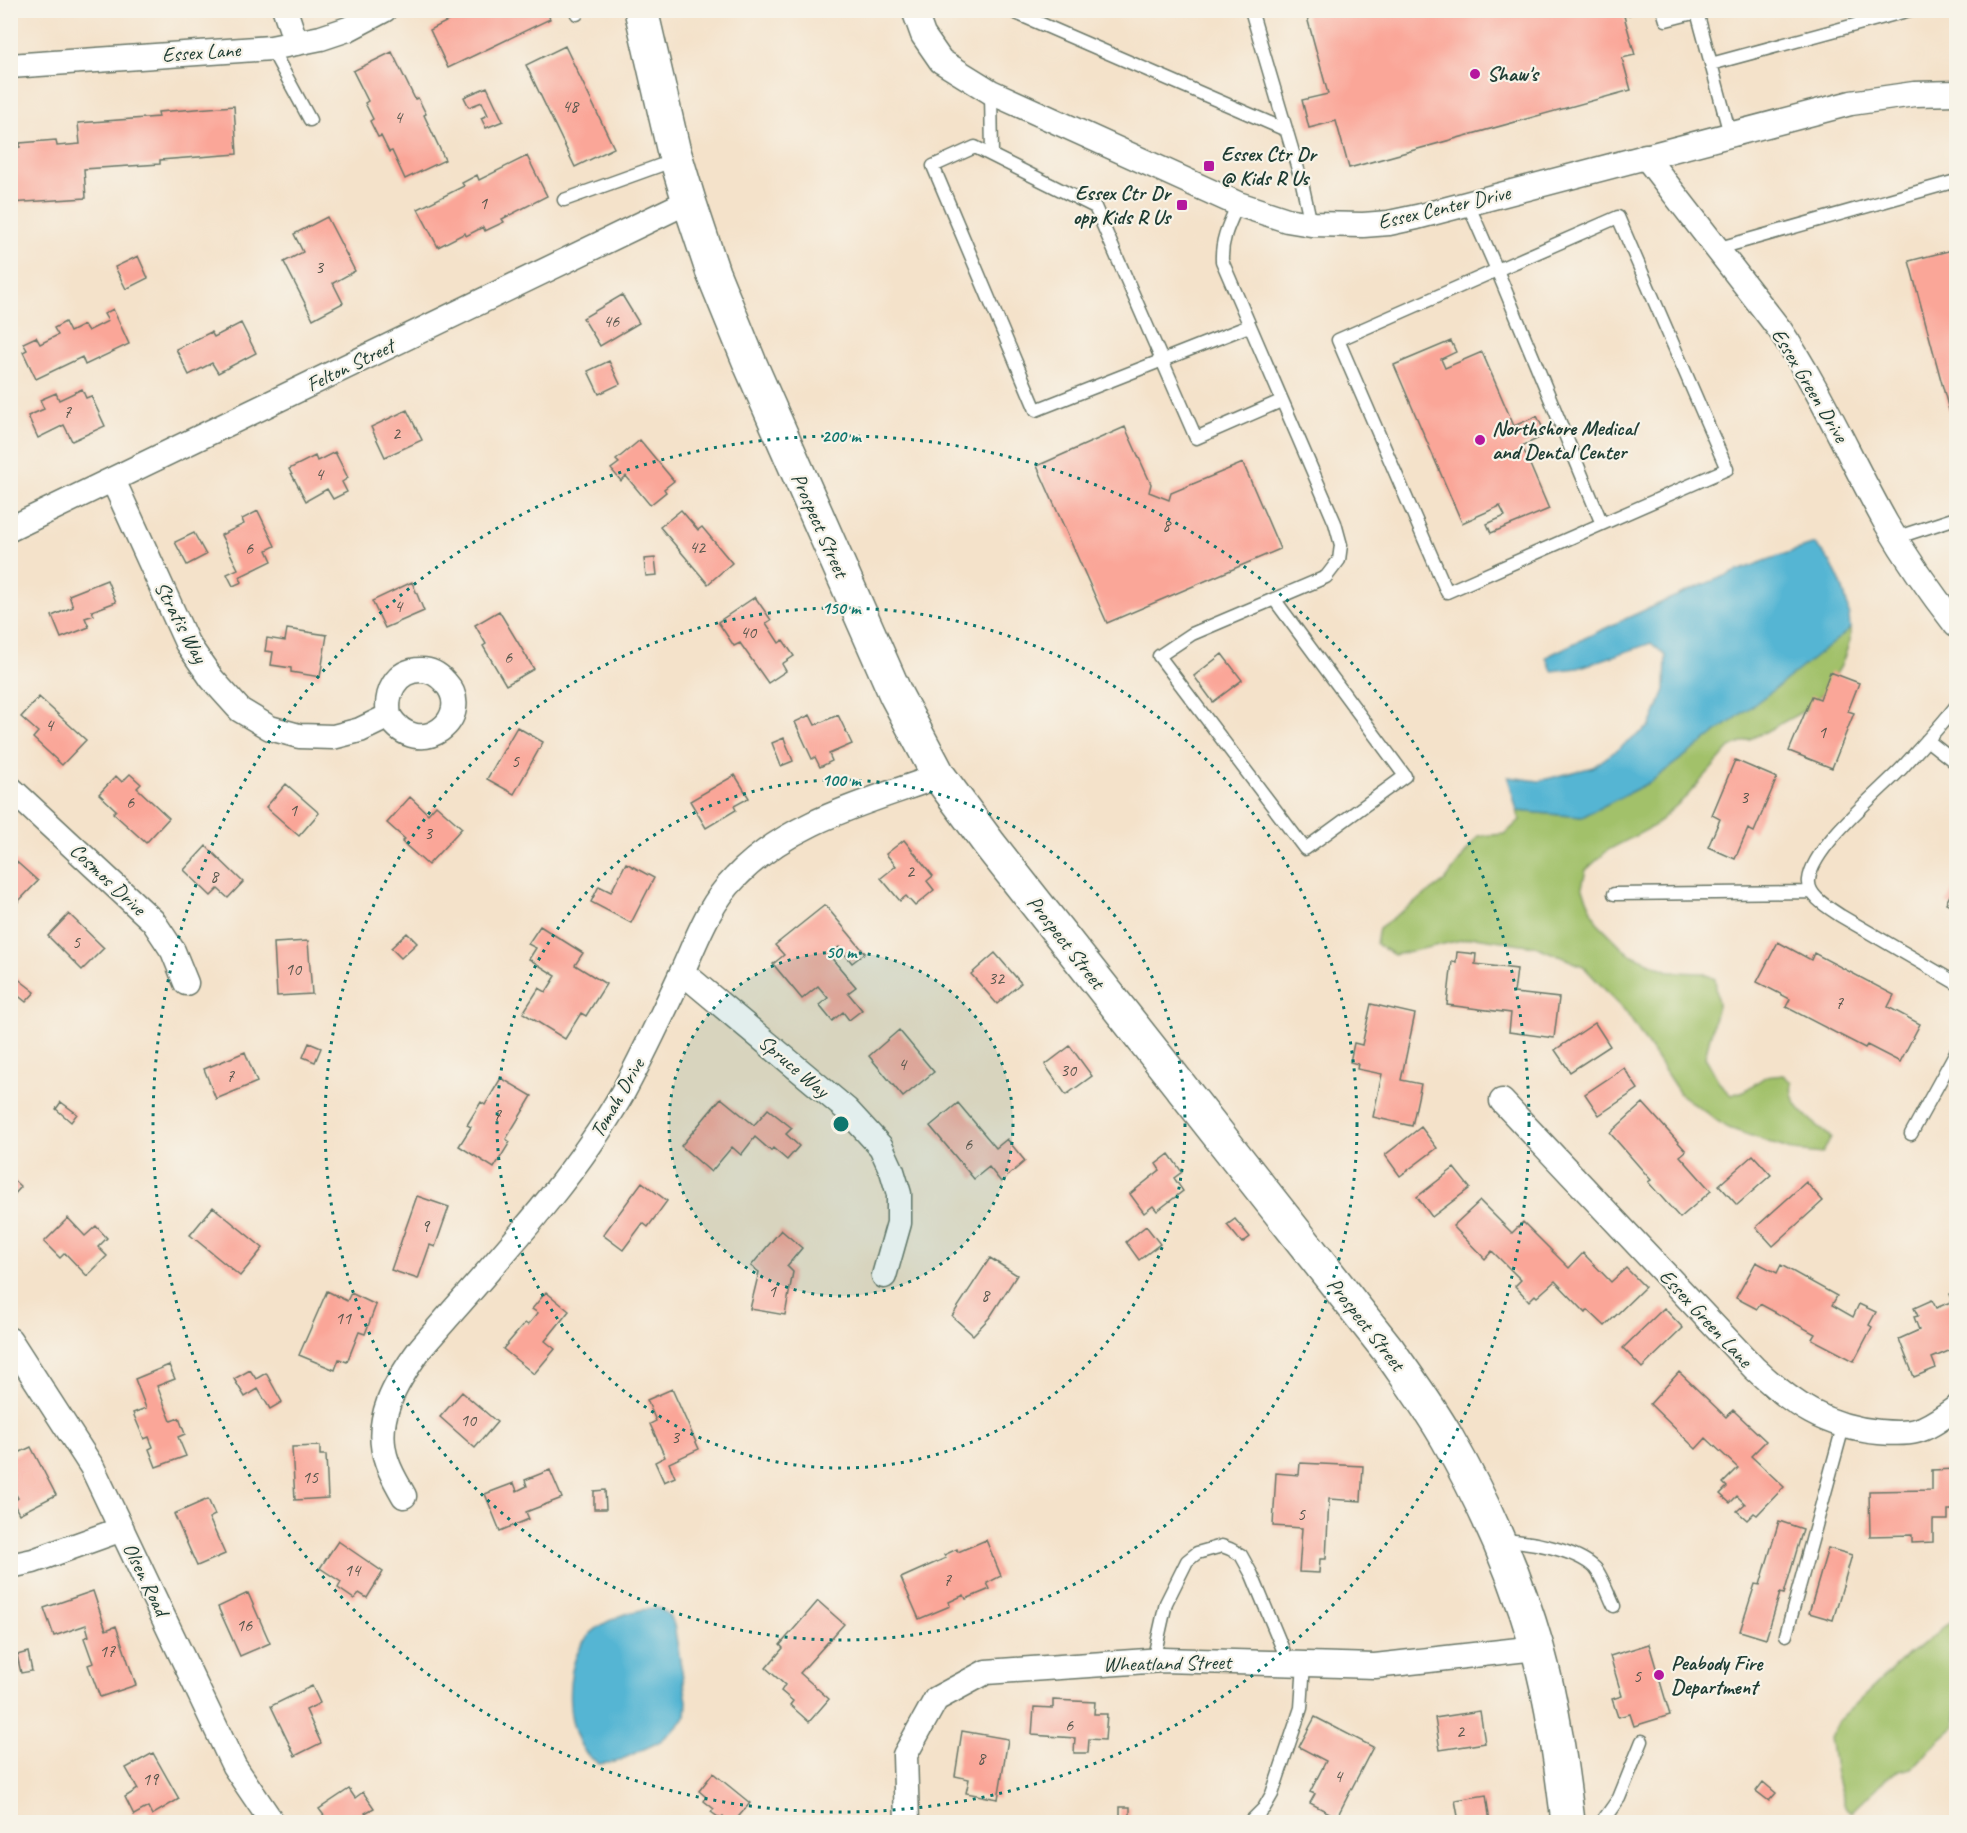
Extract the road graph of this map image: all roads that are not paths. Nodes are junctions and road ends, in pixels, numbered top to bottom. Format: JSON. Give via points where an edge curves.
{"nodes":[{"id":1,"x":285,"y":10,"type":"edge"},
{"id":2,"x":384,"y":10,"type":"edge"},
{"id":3,"x":641,"y":10,"type":"edge"},
{"id":4,"x":914,"y":10,"type":"edge"},
{"id":5,"x":1009,"y":10,"type":"edge"},
{"id":6,"x":1251,"y":10,"type":"edge"},
{"id":7,"x":1664,"y":10,"type":"edge"},
{"id":8,"x":1910,"y":10,"type":"edge"},
{"id":9,"x":296,"y":43,"type":"junction"},
{"id":10,"x":271,"y":48,"type":"junction"},
{"id":11,"x":1711,"y":63,"type":"junction"},
{"id":12,"x":10,"y":66,"type":"edge"},
{"id":13,"x":991,"y":92,"type":"junction"},
{"id":14,"x":1956,"y":93,"type":"edge"},
{"id":15,"x":310,"y":120,"type":"dead end"},
{"id":16,"x":1286,"y":130,"type":"junction"},
{"id":17,"x":1730,"y":134,"type":"junction"},
{"id":18,"x":992,"y":155,"type":"junction"},
{"id":19,"x":1645,"y":156,"type":"junction"},
{"id":20,"x":676,"y":159,"type":"junction"},
{"id":21,"x":1956,"y":181,"type":"edge"},
{"id":22,"x":564,"y":200,"type":"dead end"},
{"id":23,"x":689,"y":201,"type":"junction"},
{"id":24,"x":1238,"y":204,"type":"junction"},
{"id":25,"x":1468,"y":204,"type":"junction"},
{"id":26,"x":1311,"y":224,"type":"junction"},
{"id":27,"x":1716,"y":249,"type":"junction"},
{"id":28,"x":1497,"y":270,"type":"junction"},
{"id":29,"x":1249,"y":326,"type":"junction"},
{"id":30,"x":1163,"y":360,"type":"junction"},
{"id":31,"x":1281,"y":401,"type":"junction"},
{"id":32,"x":112,"y":480,"type":"junction"},
{"id":33,"x":1956,"y":518,"type":"edge"},
{"id":34,"x":1602,"y":524,"type":"junction"},
{"id":35,"x":10,"y":529,"type":"edge"},
{"id":36,"x":1895,"y":538,"type":"junction"},
{"id":37,"x":1274,"y":599,"type":"junction"},
{"id":38,"x":1956,"y":626,"type":"edge"},
{"id":39,"x":1956,"y":706,"type":"edge"},
{"id":40,"x":389,"y":716,"type":"dead end"},
{"id":41,"x":1927,"y":740,"type":"junction"},
{"id":42,"x":1956,"y":763,"type":"edge"},
{"id":43,"x":939,"y":776,"type":"junction"},
{"id":44,"x":10,"y":788,"type":"edge"},
{"id":45,"x":1811,"y":892,"type":"junction"},
{"id":46,"x":1614,"y":894,"type":"dead end"},
{"id":47,"x":682,"y":972,"type":"junction"},
{"id":48,"x":186,"y":983,"type":"dead end"},
{"id":49,"x":1956,"y":983,"type":"edge"},
{"id":50,"x":1956,"y":1052,"type":"edge"},
{"id":51,"x":1502,"y":1101,"type":"dead end"},
{"id":52,"x":1911,"y":1134,"type":"dead end"},
{"id":53,"x":884,"y":1276,"type":"dead end"},
{"id":54,"x":10,"y":1340,"type":"edge"},
{"id":55,"x":1956,"y":1408,"type":"edge"},
{"id":56,"x":1843,"y":1427,"type":"junction"},
{"id":57,"x":404,"y":1496,"type":"dead end"},
{"id":58,"x":122,"y":1529,"type":"junction"},
{"id":59,"x":1497,"y":1539,"type":"junction"},
{"id":60,"x":10,"y":1566,"type":"edge"},
{"id":61,"x":1614,"y":1606,"type":"dead end"},
{"id":62,"x":1786,"y":1635,"type":"dead end"},
{"id":63,"x":1537,"y":1648,"type":"junction"},
{"id":64,"x":1153,"y":1661,"type":"junction"},
{"id":65,"x":1297,"y":1664,"type":"junction"},
{"id":66,"x":1642,"y":1741,"type":"dead end"},
{"id":67,"x":272,"y":1822,"type":"edge"},
{"id":68,"x":907,"y":1822,"type":"edge"},
{"id":69,"x":1250,"y":1822,"type":"edge"},
{"id":70,"x":1568,"y":1822,"type":"edge"},
{"id":71,"x":1602,"y":1822,"type":"edge"}],
"edges":[{"from":1,"to":9,"type":"street"},
{"from":2,"to":9,"type":"street","name":"Essex Lane","via":[[348,29]]},
{"from":3,"to":20,"type":"street","name":"Prospect Street"},
{"from":4,"to":13,"type":"street","name":"Essex Center Drive","via":[[923,34],[941,61]]},
{"from":5,"to":16,"type":"lane"},
{"from":6,"to":16,"type":"lane"},
{"from":7,"to":11,"type":"lane","via":[[1666,21],[1697,12]]},
{"from":8,"to":11,"type":"lane"},
{"from":9,"to":10,"type":"street","name":"Essex Lane"},
{"from":10,"to":12,"type":"street","name":"Essex Lane"},
{"from":10,"to":15,"type":"lane"},
{"from":11,"to":17,"type":"lane"},
{"from":13,"to":18,"type":"lane"},
{"from":13,"to":24,"type":"street","name":"Essex Center Drive"},
{"from":14,"to":17,"type":"street","name":"Essex Center Drive","via":[[1851,103]]},
{"from":16,"to":26,"type":"lane"},
{"from":17,"to":19,"type":"street","name":"Essex Center Drive"},
{"from":18,"to":30,"type":"lane","via":[[1095,207]]},
{"from":18,"to":30,"type":"lane","via":[[975,147],[933,166],[1036,410]]},
{"from":19,"to":25,"type":"street","name":"Essex Center Drive"},
{"from":19,"to":27,"type":"street","name":"Essex Green Drive"},
{"from":20,"to":22,"type":"lane"},
{"from":20,"to":23,"type":"street","name":"Prospect Street"},
{"from":21,"to":27,"type":"lane"},
{"from":23,"to":32,"type":"street","name":"Felton Street"},
{"from":23,"to":43,"type":"street","name":"Prospect Street","via":[[717,283],[785,448],[896,695]]},
{"from":24,"to":26,"type":"street","name":"Essex Center Drive"},
{"from":24,"to":29,"type":"lane","via":[[1221,246],[1222,261]]},
{"from":25,"to":26,"type":"street","name":"Essex Center Drive","via":[[1389,223]]},
{"from":25,"to":28,"type":"lane"},
{"from":27,"to":36,"type":"street","name":"Essex Green Drive","via":[[1800,360]]},
{"from":28,"to":34,"type":"lane"},
{"from":28,"to":34,"type":"lane","via":[[1618,217],[1727,469]]},
{"from":28,"to":34,"type":"lane","via":[[1338,340],[1447,592]]},
{"from":29,"to":30,"type":"lane"},
{"from":29,"to":31,"type":"lane"},
{"from":30,"to":31,"type":"lane","via":[[1196,438]]},
{"from":31,"to":37,"type":"lane","via":[[1341,545],[1339,560],[1326,577]]},
{"from":32,"to":35,"type":"street","name":"Felton Street"},
{"from":32,"to":40,"type":"street","name":"Stratis Way","via":[[187,643],[240,710],[270,728],[299,736],[333,737]]},
{"from":33,"to":36,"type":"lane"},
{"from":36,"to":38,"type":"street","name":"Essex Green Drive"},
{"from":37,"to":37,"type":"lane","via":[[1405,776],[1305,849],[1159,656],[1192,634]]},
{"from":39,"to":41,"type":"lane"},
{"from":41,"to":42,"type":"lane"},
{"from":41,"to":45,"type":"lane","via":[[1828,842],[1815,862],[1809,881]]},
{"from":43,"to":47,"type":"street","name":"Tomah Drive","via":[[825,817],[788,836],[756,859],[717,900]]},
{"from":43,"to":59,"type":"street","name":"Prospect Street","via":[[1389,1351],[1446,1436]]},
{"from":44,"to":48,"type":"street","name":"Cosmos Drive","via":[[153,921],[173,951]]},
{"from":45,"to":46,"type":"lane"},
{"from":45,"to":49,"type":"lane","via":[[1841,916]]},
{"from":47,"to":53,"type":"street","name":"Spruce Way","via":[[846,1109],[881,1147],[899,1194],[899,1224]]},
{"from":47,"to":57,"type":"street","name":"Tomah Drive","via":[[622,1094],[595,1138],[400,1377],[383,1421],[382,1444]]},
{"from":50,"to":52,"type":"lane"},
{"from":51,"to":56,"type":"street","name":"Essex Green Lane","via":[[1780,1393]]},
{"from":54,"to":58,"type":"street","name":"Olsen Road","via":[[92,1467]]},
{"from":55,"to":56,"type":"street","name":"Essex Green Lane","via":[[1916,1431],[1889,1433]]},
{"from":56,"to":62,"type":"lane"},
{"from":58,"to":60,"type":"street"},
{"from":58,"to":67,"type":"street","name":"Olsen Road","via":[[234,1766]]},
{"from":59,"to":61,"type":"lane","via":[[1527,1541],[1572,1554],[1595,1569]]},
{"from":59,"to":63,"type":"street","name":"Prospect Street"},
{"from":63,"to":65,"type":"street","name":"Wheatland Street","via":[[1375,1666]]},
{"from":63,"to":70,"type":"street","name":"Prospect Street","via":[[1550,1702]]},
{"from":64,"to":65,"type":"street","name":"Wheatland Street"},
{"from":64,"to":65,"type":"lane","via":[[1166,1603],[1187,1561],[1197,1553],[1222,1546],[1241,1555]]},
{"from":64,"to":68,"type":"street","name":"Wheatland Street","via":[[986,1672],[936,1699],[905,1755]]},
{"from":65,"to":69,"type":"lane","via":[[1301,1708],[1272,1794]]},
{"from":66,"to":71,"type":"lane","via":[[1619,1798]]}]}
